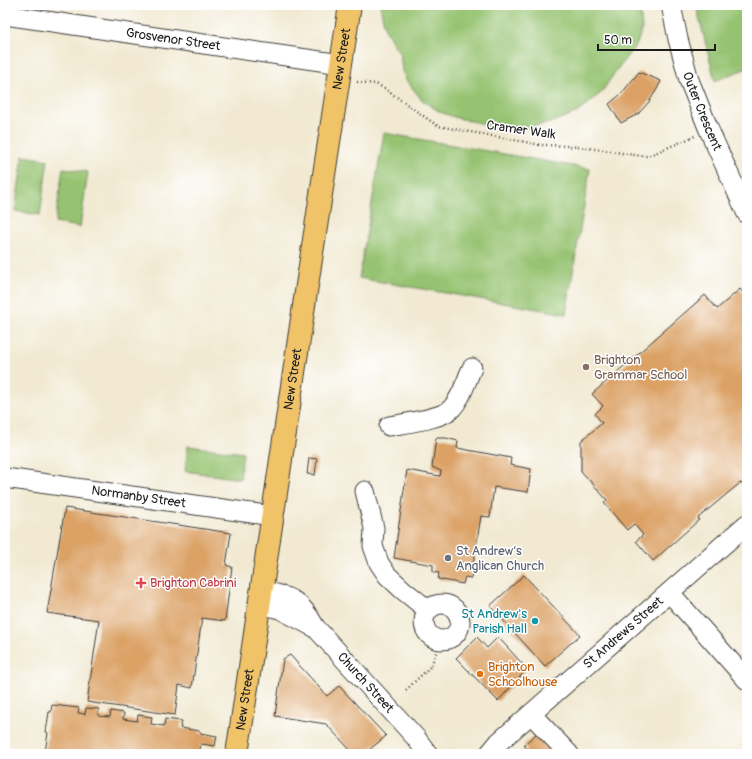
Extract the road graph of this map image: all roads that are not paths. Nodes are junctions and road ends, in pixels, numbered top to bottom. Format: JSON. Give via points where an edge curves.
{"nodes":[{"id":1,"x":350,"y":5,"type":"edge"},
{"id":2,"x":671,"y":5,"type":"edge"},
{"id":3,"x":5,"y":15,"type":"edge"},
{"id":4,"x":340,"y":72,"type":"junction"},
{"id":5,"x":747,"y":214,"type":"edge"},
{"id":6,"x":472,"y":368,"type":"dead end"},
{"id":7,"x":389,"y":426,"type":"dead end"},
{"id":8,"x":5,"y":478,"type":"edge"},
{"id":9,"x":365,"y":491,"type":"dead end"},
{"id":10,"x":273,"y":516,"type":"junction"},
{"id":11,"x":747,"y":524,"type":"edge"},
{"id":12,"x":670,"y":593,"type":"junction"},
{"id":13,"x":261,"y":597,"type":"junction"},
{"id":14,"x":429,"y":608,"type":"junction"},
{"id":15,"x":747,"y":680,"type":"edge"},
{"id":16,"x":531,"y":714,"type":"junction"},
{"id":17,"x":416,"y":738,"type":"junction"},
{"id":18,"x":494,"y":748,"type":"edge"},
{"id":19,"x":237,"y":754,"type":"edge"},
{"id":20,"x":428,"y":754,"type":"edge"},
{"id":21,"x":439,"y":754,"type":"edge"},
{"id":22,"x":479,"y":754,"type":"edge"},
{"id":23,"x":569,"y":754,"type":"edge"}],
"edges":[{"from":1,"to":4,"type":"main road","name":"New Street"},
{"from":2,"to":5,"type":"street","name":"Outer Crescent","via":[[690,80],[709,130]]},
{"from":3,"to":4,"type":"street","name":"Grosvenor Street"},
{"from":4,"to":10,"type":"main road","name":"New Street"},
{"from":6,"to":7,"type":"street","via":[[454,406],[448,412]]},
{"from":8,"to":10,"type":"street","name":"Normanby Street"},
{"from":9,"to":14,"type":"street","via":[[374,528],[373,546],[379,563],[403,590]]},
{"from":10,"to":13,"type":"main road","name":"New Street"},
{"from":11,"to":12,"type":"street","name":"St Andrews Street"},
{"from":12,"to":15,"type":"street"},
{"from":12,"to":16,"type":"street","name":"St Andrews Street"},
{"from":13,"to":17,"type":"street","name":"Church Street","via":[[286,596],[297,602],[315,627]]},
{"from":13,"to":19,"type":"main road","name":"New Street"},
{"from":14,"to":14,"type":"street","via":[[440,603],[454,608],[460,622],[456,634],[447,640],[431,637],[424,628],[423,619]]},
{"from":16,"to":18,"type":"street","name":"St Andrews Street"},
{"from":16,"to":23,"type":"street"},
{"from":17,"to":20,"type":"street","name":"Church Street"},
{"from":17,"to":21,"type":"street","name":"Church Street"},
{"from":18,"to":22,"type":"street","name":"St Andrews Street"}]}
